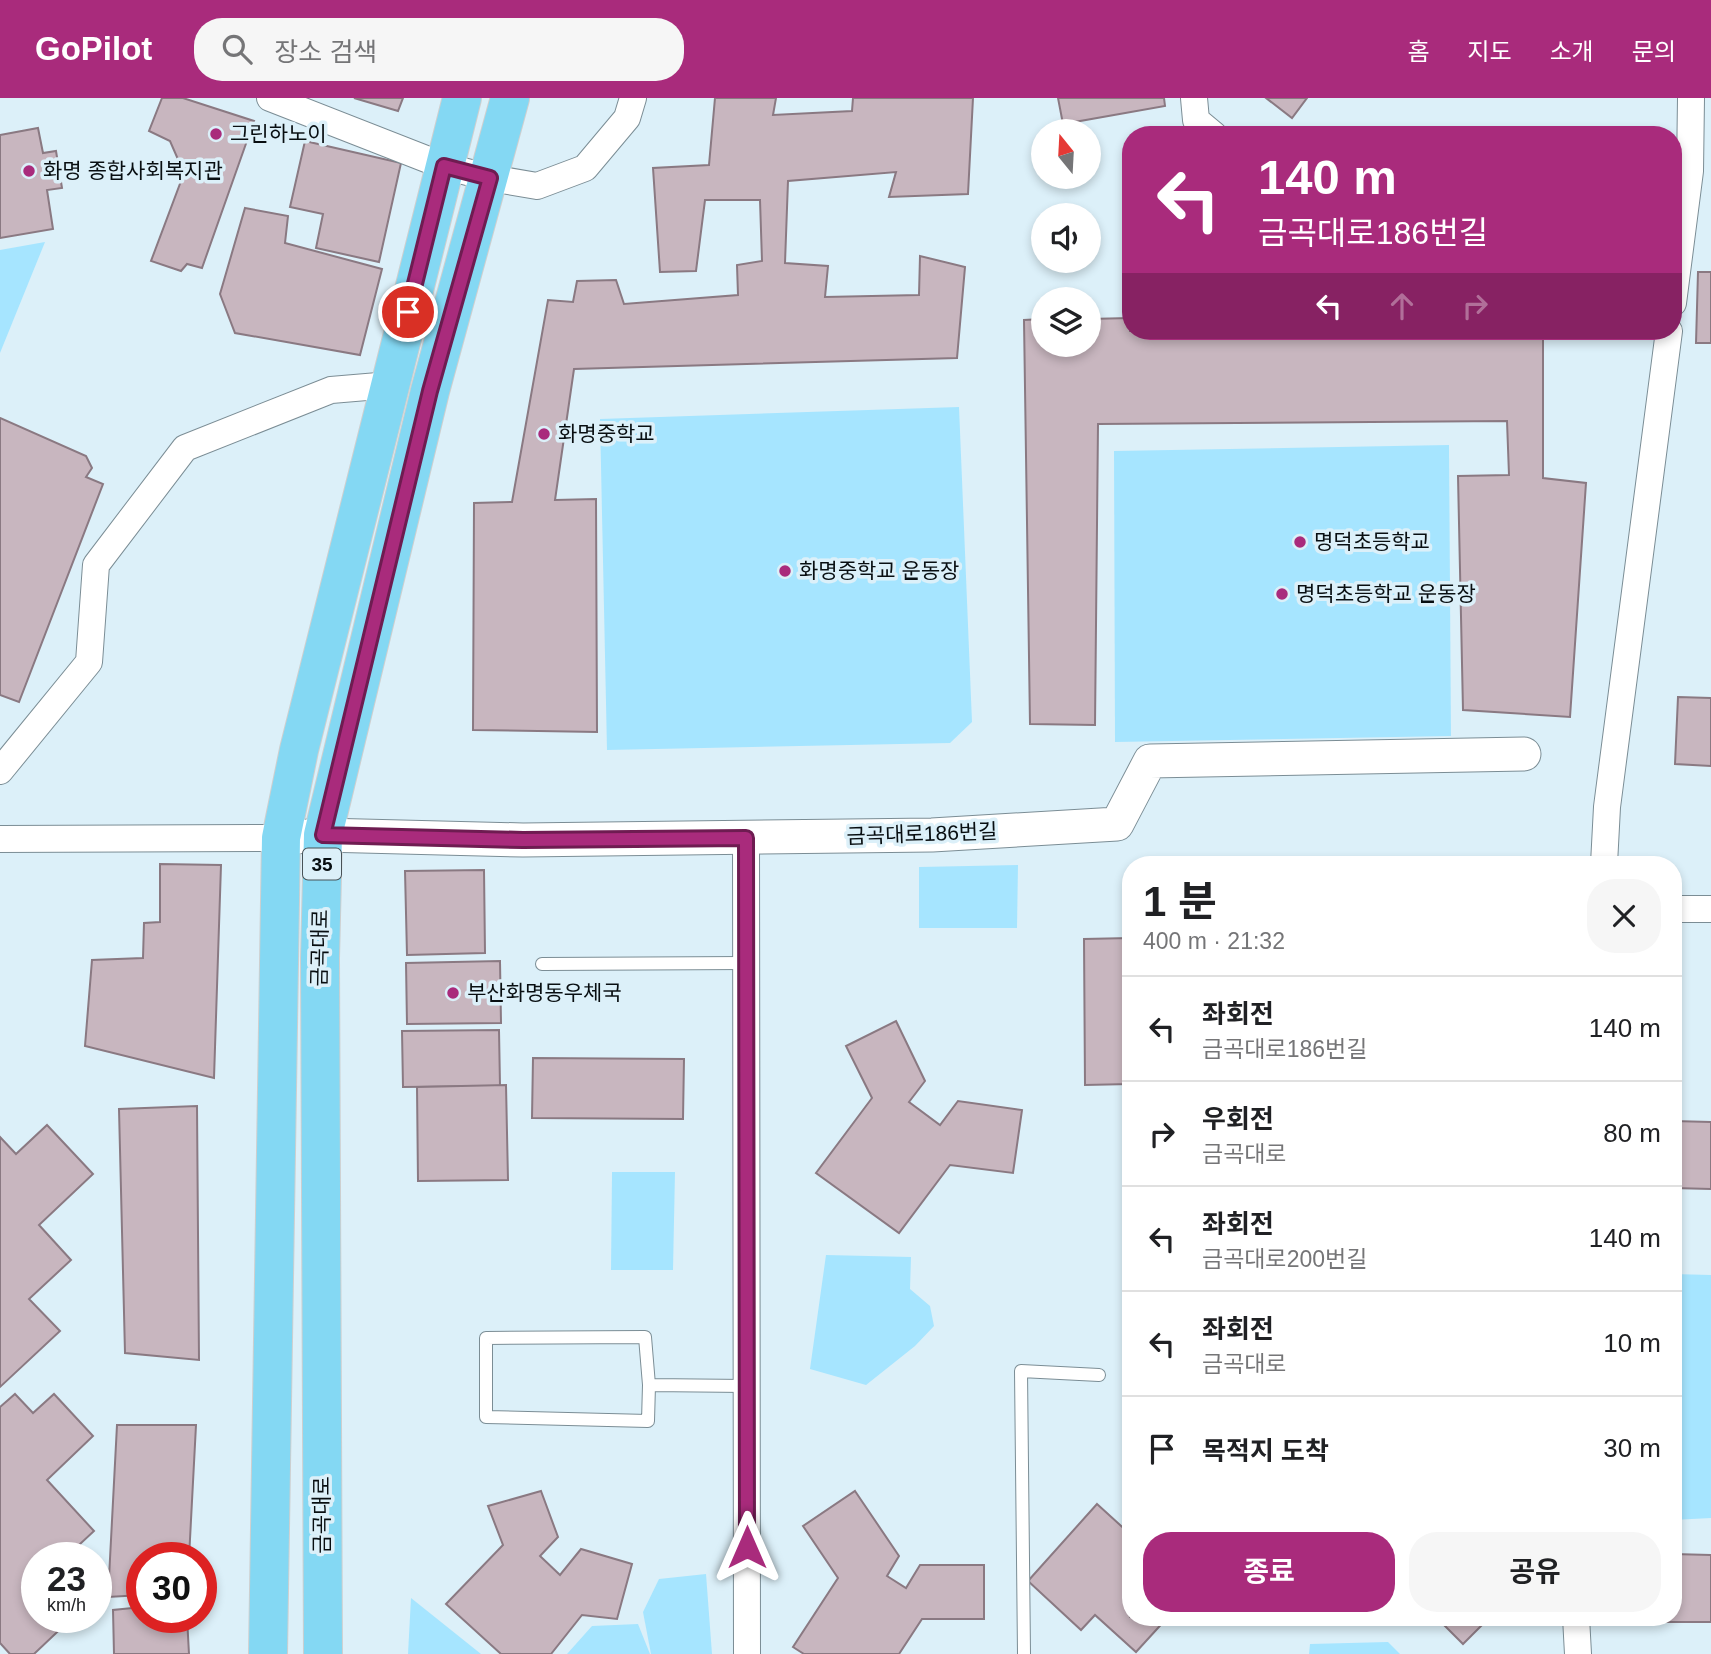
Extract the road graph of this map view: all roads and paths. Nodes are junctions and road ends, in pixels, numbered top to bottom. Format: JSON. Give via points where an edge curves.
{"nodes":[{"id":1,"x":270,"y":98,"type":"edge"},
{"id":2,"x":462,"y":98,"type":"edge"},
{"id":3,"x":510,"y":98,"type":"edge"},
{"id":4,"x":633,"y":98,"type":"edge"},
{"id":5,"x":1194,"y":98,"type":"edge"},
{"id":6,"x":1691,"y":98,"type":"edge"},
{"id":7,"x":1203,"y":126,"type":"edge"},
{"id":8,"x":444,"y":166,"type":"junction"},
{"id":9,"x":490,"y":178,"type":"junction"},
{"id":10,"x":1682,"y":233,"type":"edge"},
{"id":11,"x":1668,"y":340,"type":"edge"},
{"id":12,"x":390,"y":385,"type":"junction"},
{"id":13,"x":1524,"y":754,"type":"dead end"},
{"id":14,"x":0,"y":771,"type":"edge"},
{"id":15,"x":323,"y":835,"type":"junction"},
{"id":16,"x":281,"y":838,"type":"junction"},
{"id":17,"x":746,"y":838,"type":"junction"},
{"id":18,"x":0,"y":839,"type":"edge"},
{"id":19,"x":1604,"y":856,"type":"edge"},
{"id":20,"x":1682,"y":909,"type":"edge"},
{"id":21,"x":1711,"y":909,"type":"edge"},
{"id":22,"x":746,"y":963,"type":"junction"},
{"id":23,"x":542,"y":964,"type":"dead end"},
{"id":24,"x":1099,"y":1375,"type":"dead end"},
{"id":25,"x":649,"y":1385,"type":"junction"},
{"id":26,"x":746,"y":1386,"type":"junction"},
{"id":27,"x":1576,"y":1626,"type":"edge"},
{"id":28,"x":268,"y":1654,"type":"edge"},
{"id":29,"x":323,"y":1654,"type":"edge"},
{"id":30,"x":747,"y":1654,"type":"edge"},
{"id":31,"x":1024,"y":1654,"type":"edge"},
{"id":32,"x":1578,"y":1654,"type":"edge"}],
"edges":[{"from":1,"to":8,"type":"street"},
{"from":2,"to":8,"type":"main road","name":"금곡대로","number":"35"},
{"from":3,"to":9,"type":"main road","name":"금곡대로","number":"35"},
{"from":4,"to":9,"type":"street","via":[[627,118],[585,168],[537,186]]},
{"from":5,"to":7,"type":"street","via":[[1196,120]]},
{"from":6,"to":10,"type":"street","via":[[1690,171]]},
{"from":8,"to":9,"type":"street"},
{"from":8,"to":12,"type":"main road","name":"금곡대로","number":"35"},
{"from":9,"to":15,"type":"main road","name":"금곡대로","number":"35","via":[[430,391]]},
{"from":11,"to":19,"type":"street"},
{"from":12,"to":14,"type":"street","via":[[331,390],[185,448],[96,565],[89,662]]},
{"from":12,"to":16,"type":"main road","name":"금곡대로","number":"35"},
{"from":13,"to":17,"type":"street","name":"금곡대로186번길","via":[[1150,761],[1117,824],[932,835]]},
{"from":15,"to":16,"type":"street","name":"금곡대로186번길"},
{"from":15,"to":17,"type":"street","name":"금곡대로186번길","via":[[523,840]]},
{"from":15,"to":29,"type":"main road","name":"금곡대로","number":"35"},
{"from":16,"to":18,"type":"street"},
{"from":16,"to":28,"type":"main road","name":"금곡대로","number":"35"},
{"from":17,"to":22,"type":"street"},
{"from":20,"to":21,"type":"street"},
{"from":22,"to":23,"type":"lane"},
{"from":22,"to":26,"type":"street"},
{"from":24,"to":31,"type":"lane","via":[[1021,1371]]},
{"from":25,"to":25,"type":"lane","via":[[645,1337],[486,1338],[486,1417],[648,1421]]},
{"from":25,"to":26,"type":"lane"},
{"from":26,"to":30,"type":"street"},
{"from":27,"to":32,"type":"street"}]}
